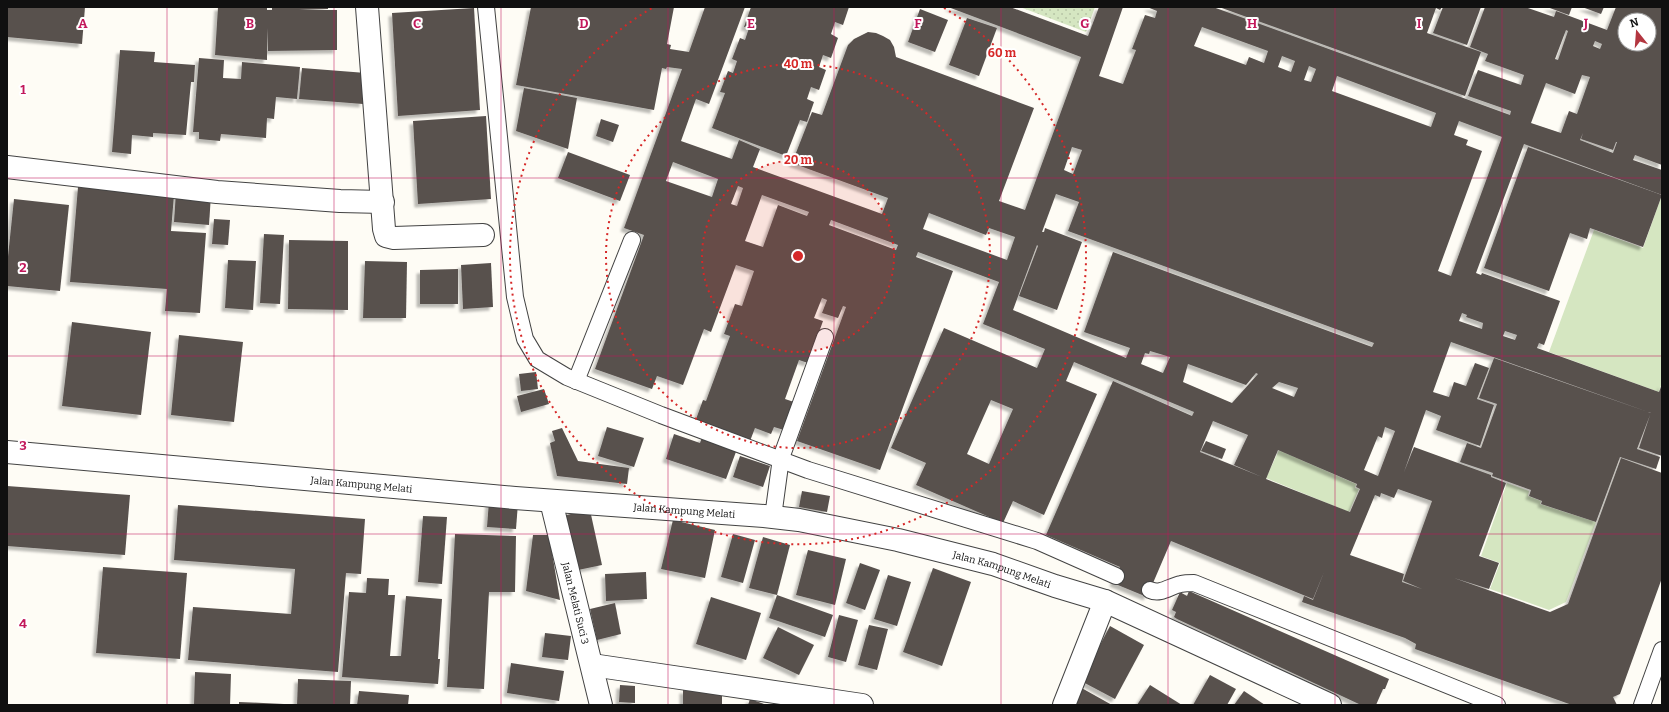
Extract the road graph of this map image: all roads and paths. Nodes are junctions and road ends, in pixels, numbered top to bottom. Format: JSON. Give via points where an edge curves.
{"nodes":[{"id":1,"x":367,"y":7,"type":"edge"},
{"id":2,"x":486,"y":7,"type":"edge"},
{"id":3,"x":7,"y":167,"type":"edge"},
{"id":4,"x":383,"y":202,"type":"junction"},
{"id":5,"x":483,"y":235,"type":"dead end"},
{"id":6,"x":632,"y":240,"type":"dead end"},
{"id":7,"x":825,"y":337,"type":"dead end"},
{"id":8,"x":576,"y":381,"type":"junction"},
{"id":9,"x":7,"y":452,"type":"edge"},
{"id":10,"x":781,"y":458,"type":"junction"},
{"id":11,"x":550,"y":501,"type":"junction"},
{"id":12,"x":773,"y":517,"type":"junction"},
{"id":13,"x":1116,"y":576,"type":"dead end"},
{"id":14,"x":1150,"y":590,"type":"dead end"},
{"id":15,"x":1105,"y":601,"type":"junction"},
{"id":16,"x":1662,"y":650,"type":"edge"},
{"id":17,"x":592,"y":666,"type":"junction"},
{"id":18,"x":600,"y":705,"type":"edge"},
{"id":19,"x":862,"y":705,"type":"edge"},
{"id":20,"x":1064,"y":705,"type":"edge"},
{"id":21,"x":1330,"y":705,"type":"edge"},
{"id":22,"x":1497,"y":705,"type":"edge"},
{"id":23,"x":1642,"y":705,"type":"edge"}],
"edges":[{"from":1,"to":4,"type":"street"},
{"from":2,"to":8,"type":"lane","via":[[515,297],[525,339],[537,360]]},
{"from":3,"to":4,"type":"street","via":[[217,192]]},
{"from":4,"to":5,"type":"street","via":[[386,236],[394,238]]},
{"from":6,"to":8,"type":"lane"},
{"from":7,"to":10,"type":"lane"},
{"from":8,"to":10,"type":"lane"},
{"from":9,"to":11,"type":"street","name":"Jalan Kampung Melati"},
{"from":10,"to":12,"type":"lane"},
{"from":10,"to":13,"type":"lane","via":[[808,470],[1037,540]]},
{"from":11,"to":12,"type":"street","name":"Jalan Kampung Melati"},
{"from":11,"to":17,"type":"street","name":"Jalan Melati Suci 3"},
{"from":12,"to":15,"type":"street","name":"Jalan Kampung Melati","via":[[799,520],[942,551],[993,564]]},
{"from":14,"to":22,"type":"lane","via":[[1155,593],[1183,583],[1194,583]]},
{"from":15,"to":20,"type":"street"},
{"from":15,"to":21,"type":"street","name":"Jalan Kampung Melati"},
{"from":16,"to":23,"type":"lane"},
{"from":17,"to":18,"type":"street","name":"Jalan Melati Suci 3"},
{"from":17,"to":19,"type":"street"}]}
